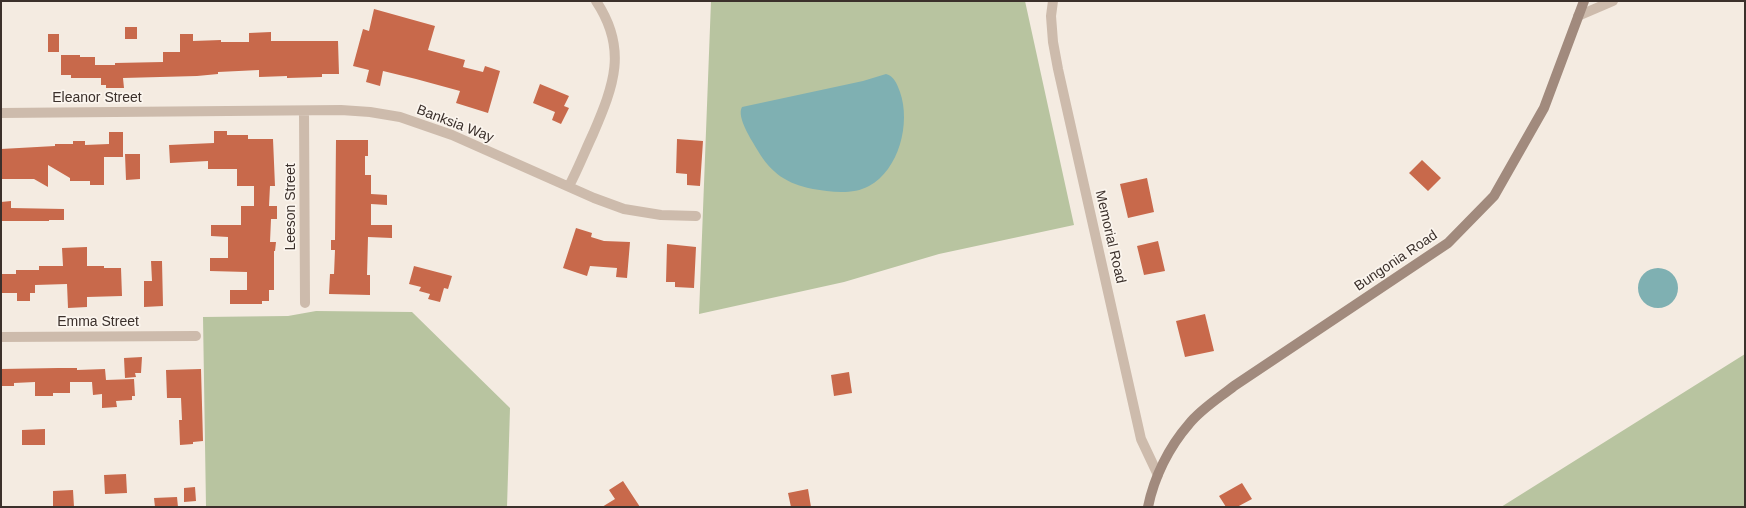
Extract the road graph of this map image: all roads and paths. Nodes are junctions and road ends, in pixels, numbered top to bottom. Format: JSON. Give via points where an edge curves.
{"nodes":[{"id":1,"x":596,"y":1,"type":"edge"},
{"id":2,"x":1053,"y":1,"type":"edge"},
{"id":3,"x":1584,"y":1,"type":"edge"},
{"id":4,"x":1614,"y":1,"type":"edge"},
{"id":5,"x":1578,"y":16,"type":"junction"},
{"id":6,"x":304,"y":111,"type":"junction"},
{"id":7,"x":192,"y":112,"type":"joint"},
{"id":8,"x":1,"y":113,"type":"edge"},
{"id":9,"x":569,"y":186,"type":"junction"},
{"id":10,"x":696,"y":216,"type":"dead end"},
{"id":11,"x":305,"y":303,"type":"dead end"},
{"id":12,"x":196,"y":336,"type":"dead end"},
{"id":13,"x":1,"y":337,"type":"edge"},
{"id":14,"x":1158,"y":475,"type":"junction"},
{"id":15,"x":1148,"y":507,"type":"edge"}],
"edges":[{"from":1,"to":9,"type":"street","via":[[610,26],[615,49],[615,69],[604,107]]},
{"from":2,"to":14,"type":"street","name":"Memorial Road","via":[[1053,42],[1076,148],[1141,440]]},
{"from":3,"to":5,"type":"street","name":"Bungonia Road"},
{"from":4,"to":5,"type":"street"},
{"from":5,"to":14,"type":"street","name":"Bungonia Road","via":[[1544,108],[1494,196],[1448,243],[1211,404],[1190,423],[1173,445]]},
{"from":6,"to":7,"type":"street","name":"Banksia Way"},
{"from":6,"to":9,"type":"street","name":"Banksia Way","via":[[341,110],[400,117],[452,135]]},
{"from":6,"to":11,"type":"street","name":"Leeson Street"},
{"from":7,"to":8,"type":"street","name":"Eleanor Street"},
{"from":9,"to":10,"type":"street","name":"Banksia Way","via":[[624,209],[660,215]]},
{"from":12,"to":13,"type":"street","name":"Emma Street"},
{"from":14,"to":15,"type":"street","name":"Bungonia Road"}]}
